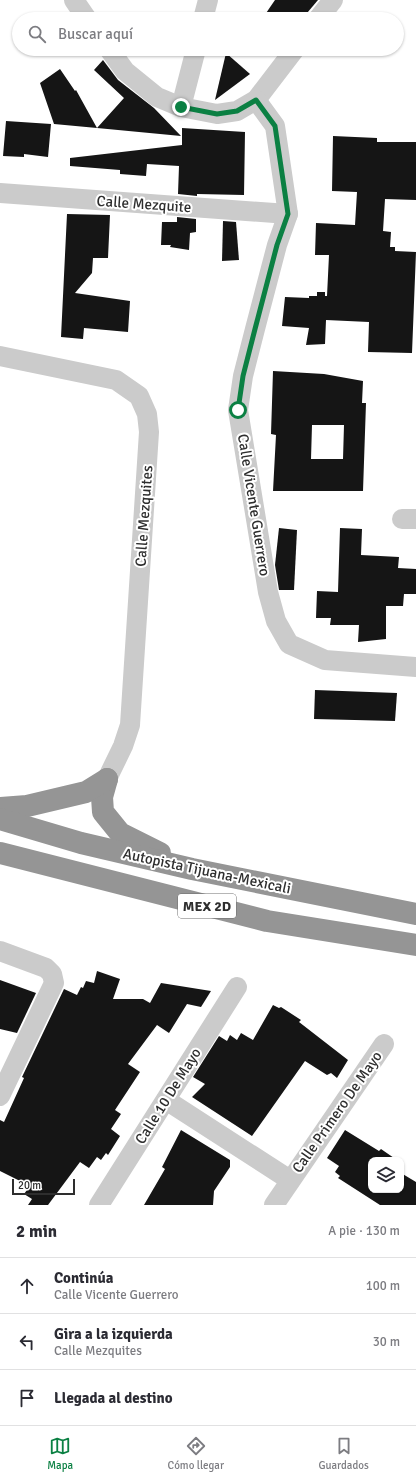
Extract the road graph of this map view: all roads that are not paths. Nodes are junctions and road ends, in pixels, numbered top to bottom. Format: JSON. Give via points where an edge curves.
{"nodes":[{"id":1,"x":74,"y":0,"type":"edge"},
{"id":2,"x":208,"y":0,"type":"edge"},
{"id":3,"x":333,"y":0,"type":"edge"},
{"id":4,"x":82,"y":12,"type":"edge"},
{"id":5,"x":205,"y":12,"type":"edge"},
{"id":6,"x":324,"y":12,"type":"edge"},
{"id":7,"x":114,"y":56,"type":"edge"},
{"id":8,"x":194,"y":56,"type":"edge"},
{"id":9,"x":290,"y":56,"type":"edge"},
{"id":10,"x":256,"y":100,"type":"junction"},
{"id":11,"x":181,"y":107,"type":"junction"},
{"id":12,"x":0,"y":193,"type":"edge"},
{"id":13,"x":288,"y":214,"type":"junction"},
{"id":14,"x":0,"y":356,"type":"edge"},
{"id":15,"x":416,"y":667,"type":"edge"},
{"id":16,"x":107,"y":779,"type":"junction"},
{"id":17,"x":0,"y":808,"type":"edge"},
{"id":18,"x":0,"y":819,"type":"edge"},
{"id":19,"x":0,"y":853,"type":"edge"},
{"id":20,"x":192,"y":869,"type":"junction"},
{"id":21,"x":416,"y":914,"type":"edge"},
{"id":22,"x":416,"y":945,"type":"edge"},
{"id":23,"x":0,"y":951,"type":"edge"},
{"id":24,"x":237,"y":987,"type":"dead end"},
{"id":25,"x":384,"y":1044,"type":"dead end"},
{"id":26,"x":0,"y":1096,"type":"edge"},
{"id":27,"x":166,"y":1100,"type":"junction"},
{"id":28,"x":290,"y":1180,"type":"junction"},
{"id":29,"x":99,"y":1205,"type":"edge"},
{"id":30,"x":274,"y":1205,"type":"edge"}],
"edges":[{"from":1,"to":4,"type":"street"},
{"from":2,"to":5,"type":"street"},
{"from":3,"to":6,"type":"street"},
{"from":7,"to":11,"type":"street","via":[[125,71],[156,98]]},
{"from":8,"to":11,"type":"street"},
{"from":9,"to":10,"type":"street"},
{"from":10,"to":11,"type":"street","via":[[237,111],[217,114]]},
{"from":10,"to":13,"type":"street","name":"Calle Vicente Guerrero","via":[[275,126]]},
{"from":12,"to":13,"type":"street","name":"Calle Mezquite"},
{"from":13,"to":15,"type":"street","name":"Calle Vicente Guerrero","via":[[277,245],[246,363],[238,410],[268,592],[276,621],[289,644],[325,660]]},
{"from":14,"to":16,"type":"street","name":"Calle Mezquites","via":[[116,380],[139,396],[147,414],[149,432],[130,725]]},
{"from":16,"to":17,"type":"highway","via":[[86,792],[26,806]]},
{"from":16,"to":20,"type":"highway","via":[[102,797],[104,812],[120,833]]},
{"from":18,"to":20,"type":"highway","name":"Autopista Tijuana-Mexicali","number":"MEX 2D","via":[[81,843]]},
{"from":19,"to":22,"type":"highway","name":"Autopista Tijuana-Mexicali","number":"MEX 2D","via":[[267,921]]},
{"from":20,"to":21,"type":"highway","name":"Autopista Tijuana-Mexicali","number":"MEX 2D"},
{"from":23,"to":26,"type":"street","via":[[46,968],[52,974],[54,983]]},
{"from":24,"to":27,"type":"street","name":"Calle 10 De Mayo"},
{"from":25,"to":28,"type":"street","name":"Calle Primero De Mayo"},
{"from":27,"to":28,"type":"street","name":"Calle Primero De Mayo"},
{"from":27,"to":29,"type":"street","name":"Calle 10 De Mayo"},
{"from":28,"to":30,"type":"street","name":"Calle Primero De Mayo"}]}
